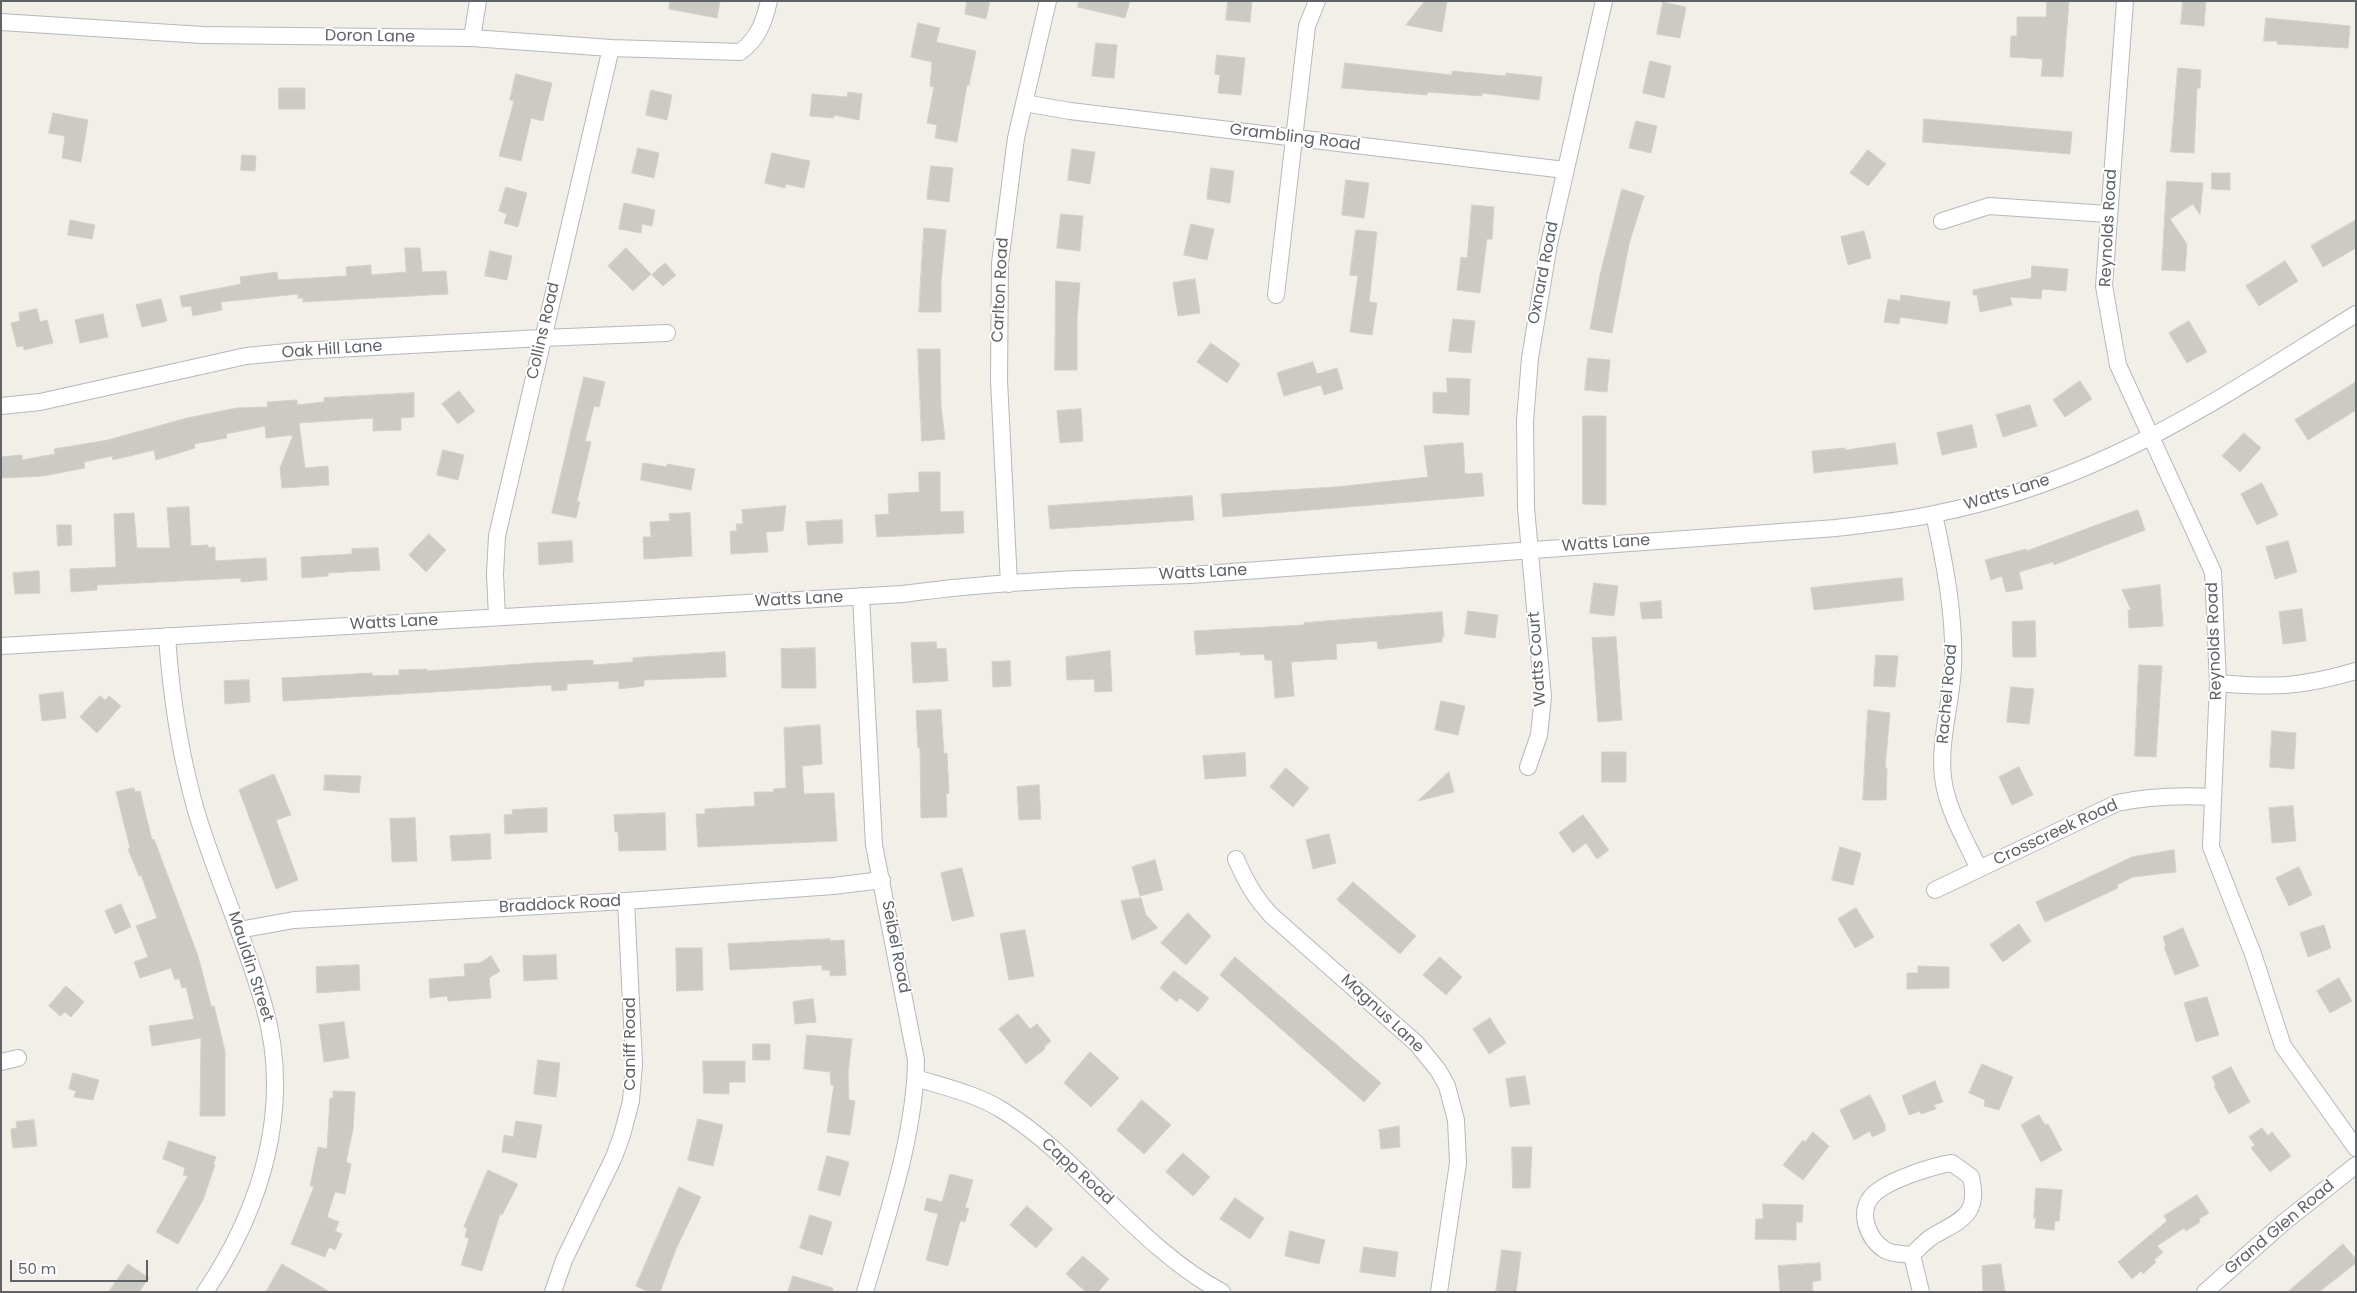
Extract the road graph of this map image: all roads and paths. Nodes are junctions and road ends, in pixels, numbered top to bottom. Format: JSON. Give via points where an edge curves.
{"nodes":[{"id":1,"x":478,"y":1,"type":"edge"},
{"id":2,"x":769,"y":1,"type":"edge"},
{"id":3,"x":1048,"y":1,"type":"edge"},
{"id":4,"x":1317,"y":1,"type":"edge"},
{"id":5,"x":1604,"y":1,"type":"edge"},
{"id":6,"x":2125,"y":1,"type":"edge"},
{"id":7,"x":1,"y":22,"type":"edge"},
{"id":8,"x":472,"y":38,"type":"junction"},
{"id":9,"x":611,"y":48,"type":"junction"},
{"id":10,"x":1024,"y":103,"type":"junction"},
{"id":11,"x":1294,"y":137,"type":"junction"},
{"id":12,"x":1565,"y":170,"type":"junction"},
{"id":13,"x":2108,"y":214,"type":"junction"},
{"id":14,"x":1942,"y":222,"type":"dead end"},
{"id":15,"x":1276,"y":295,"type":"dead end"},
{"id":16,"x":2356,"y":314,"type":"edge"},
{"id":17,"x":668,"y":333,"type":"dead end"},
{"id":18,"x":542,"y":338,"type":"junction"},
{"id":19,"x":1,"y":406,"type":"edge"},
{"id":20,"x":2150,"y":436,"type":"junction"},
{"id":21,"x":1934,"y":514,"type":"junction"},
{"id":22,"x":1530,"y":550,"type":"junction"},
{"id":23,"x":1009,"y":584,"type":"junction"},
{"id":24,"x":861,"y":596,"type":"junction"},
{"id":25,"x":497,"y":617,"type":"junction"},
{"id":26,"x":167,"y":636,"type":"junction"},
{"id":27,"x":1,"y":646,"type":"edge"},
{"id":28,"x":2356,"y":671,"type":"edge"},
{"id":29,"x":2218,"y":683,"type":"junction"},
{"id":30,"x":1528,"y":766,"type":"dead end"},
{"id":31,"x":2213,"y":797,"type":"junction"},
{"id":32,"x":1236,"y":859,"type":"dead end"},
{"id":33,"x":1979,"y":869,"type":"junction"},
{"id":34,"x":882,"y":880,"type":"junction"},
{"id":35,"x":1935,"y":890,"type":"dead end"},
{"id":36,"x":626,"y":901,"type":"junction"},
{"id":37,"x":239,"y":930,"type":"junction"},
{"id":38,"x":18,"y":1058,"type":"dead end"},
{"id":39,"x":1,"y":1062,"type":"edge"},
{"id":40,"x":916,"y":1078,"type":"junction"},
{"id":41,"x":2356,"y":1148,"type":"edge"},
{"id":42,"x":2356,"y":1165,"type":"edge"},
{"id":43,"x":1912,"y":1255,"type":"junction"},
{"id":44,"x":205,"y":1292,"type":"edge"},
{"id":45,"x":553,"y":1292,"type":"edge"},
{"id":46,"x":866,"y":1292,"type":"edge"},
{"id":47,"x":1222,"y":1292,"type":"edge"},
{"id":48,"x":1439,"y":1292,"type":"edge"},
{"id":49,"x":1921,"y":1292,"type":"edge"},
{"id":50,"x":2205,"y":1292,"type":"edge"}],
"edges":[{"from":1,"to":8,"type":"street"},
{"from":2,"to":9,"type":"street","name":"Doron Lane","via":[[764,23],[740,52]]},
{"from":3,"to":10,"type":"street","name":"Carlton Road"},
{"from":4,"to":11,"type":"street","via":[[1307,26]]},
{"from":5,"to":12,"type":"street","name":"Oxnard Road"},
{"from":6,"to":13,"type":"street","name":"Reynolds Road"},
{"from":7,"to":8,"type":"street","name":"Doron Lane","via":[[202,35]]},
{"from":8,"to":9,"type":"street","name":"Doron Lane"},
{"from":9,"to":18,"type":"street","name":"Collins Road"},
{"from":10,"to":11,"type":"street","name":"Grambling Road"},
{"from":10,"to":23,"type":"street","name":"Carlton Road","via":[[1010,173],[998,313]]},
{"from":11,"to":12,"type":"street","name":"Grambling Road"},
{"from":11,"to":15,"type":"street"},
{"from":12,"to":22,"type":"street","name":"Oxnard Road","via":[[1538,301],[1530,358],[1525,421]]},
{"from":13,"to":14,"type":"street","via":[[1989,206]]},
{"from":13,"to":20,"type":"street","name":"Reynolds Road","via":[[2104,286],[2118,365]]},
{"from":16,"to":20,"type":"street","name":"Watts Lane","via":[[2198,411]]},
{"from":17,"to":18,"type":"street","name":"Oak Hill Lane"},
{"from":18,"to":19,"type":"street","name":"Oak Hill Lane","via":[[246,356],[40,402]]},
{"from":18,"to":25,"type":"street","name":"Collins Road","via":[[497,536],[494,574]]},
{"from":20,"to":21,"type":"street","name":"Watts Lane","via":[[2062,477]]},
{"from":20,"to":29,"type":"street","name":"Reynolds Road","via":[[2213,572]]},
{"from":21,"to":22,"type":"street","name":"Watts Lane","via":[[1836,528]]},
{"from":21,"to":33,"type":"street","name":"Rachel Road","via":[[1948,582],[1953,640],[1950,704],[1943,752],[1945,789]]},
{"from":22,"to":23,"type":"street","name":"Watts Lane","via":[[1190,575]]},
{"from":22,"to":30,"type":"street","name":"Watts Court","via":[[1543,697],[1539,735]]},
{"from":23,"to":24,"type":"street","name":"Watts Lane"},
{"from":24,"to":25,"type":"street","name":"Watts Lane"},
{"from":24,"to":34,"type":"street","name":"Seibel Road","via":[[874,845]]},
{"from":25,"to":26,"type":"street","name":"Watts Lane"},
{"from":26,"to":27,"type":"street","name":"Watts Lane"},
{"from":26,"to":37,"type":"street","name":"Mauldin Street","via":[[170,686],[182,759],[198,815]]},
{"from":28,"to":29,"type":"street","via":[[2300,685],[2256,687]]},
{"from":29,"to":31,"type":"street","name":"Reynolds Road"},
{"from":31,"to":33,"type":"street","name":"Crosscreek Road","via":[[2176,795],[2117,803]]},
{"from":31,"to":41,"type":"street","name":"Reynolds Road","via":[[2211,847],[2253,954],[2283,1046]]},
{"from":32,"to":48,"type":"street","name":"Magnus Lane","via":[[1249,888],[1262,906],[1416,1043],[1447,1086],[1456,1120],[1458,1163]]},
{"from":33,"to":35,"type":"street","name":"Crosscreek Road"},
{"from":34,"to":36,"type":"street","name":"Braddock Road"},
{"from":34,"to":40,"type":"street","name":"Seibel Road","via":[[915,1050]]},
{"from":36,"to":37,"type":"street","name":"Braddock Road","via":[[294,920]]},
{"from":36,"to":45,"type":"street","name":"Caniff Road","via":[[634,1063],[631,1101],[614,1157],[564,1260]]},
{"from":37,"to":44,"type":"street","name":"Mauldin Street","via":[[265,1008],[270,1034],[274,1058],[273,1120],[255,1200],[231,1250]]},
{"from":38,"to":39,"type":"street"},
{"from":40,"to":46,"type":"street","name":"Seibel Road","via":[[895,1188]]},
{"from":40,"to":47,"type":"street","name":"Capp Road","via":[[959,1091],[1002,1110],[1038,1137],[1166,1252]]},
{"from":42,"to":50,"type":"street","name":"Grand Glen Road","via":[[2283,1223]]},
{"from":43,"to":43,"type":"street","via":[[1968,1213],[1976,1195],[1971,1177],[1952,1163],[1936,1165],[1873,1195],[1864,1214],[1868,1233],[1886,1251]]},
{"from":43,"to":49,"type":"street"}]}
